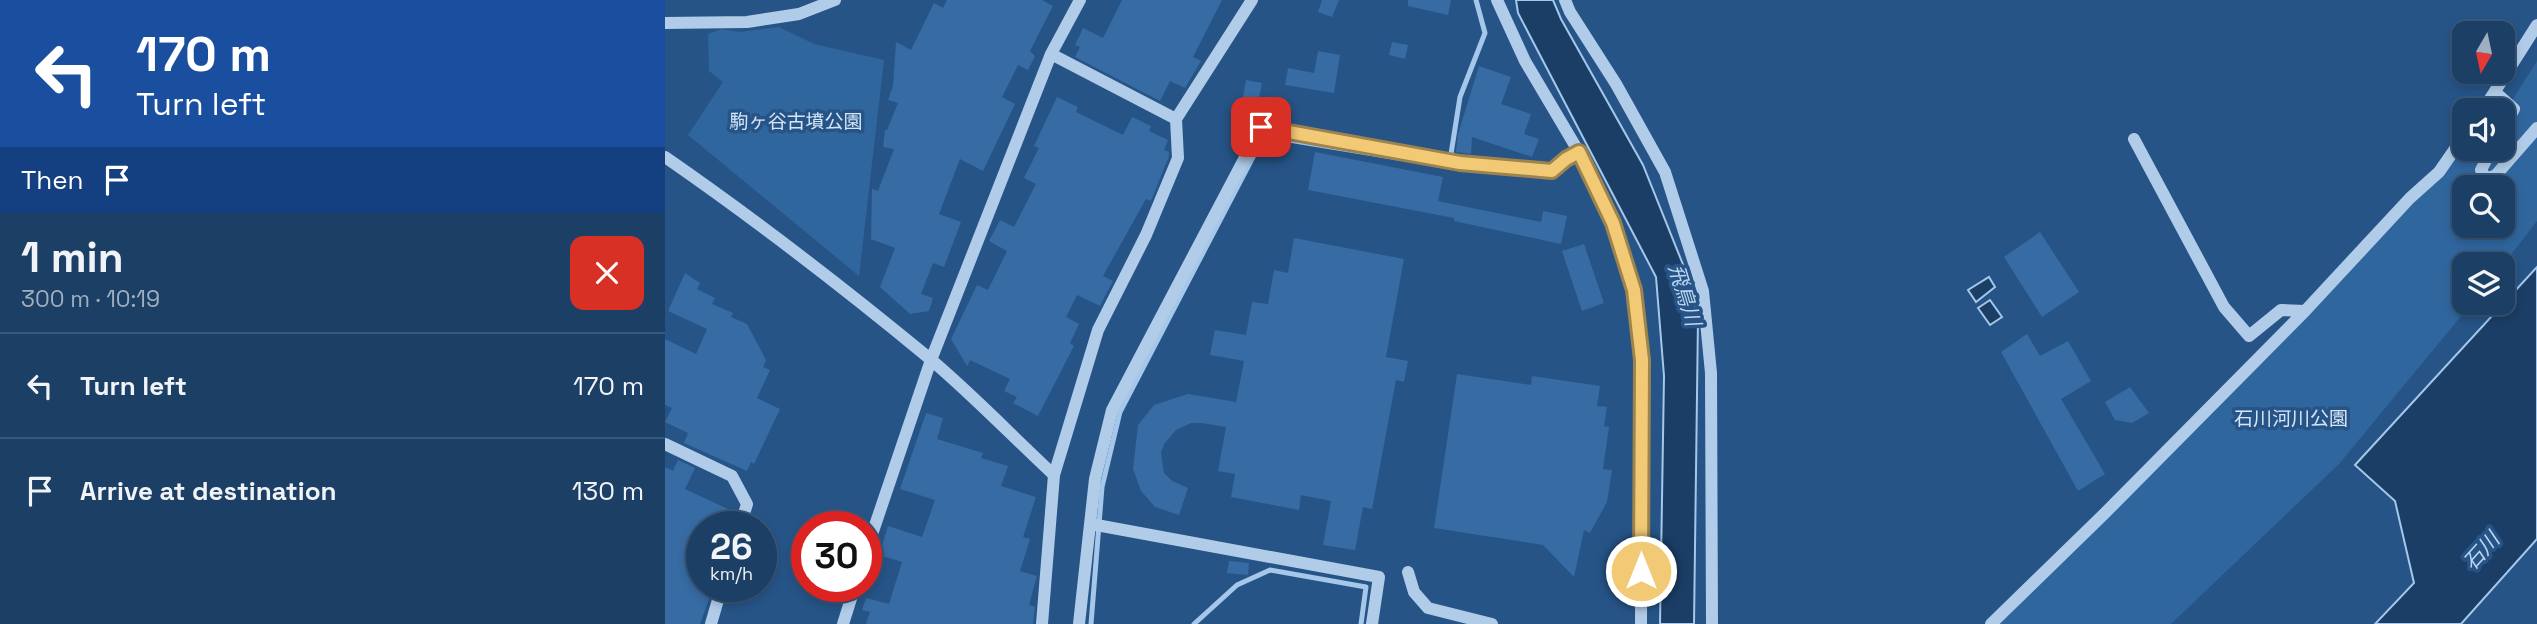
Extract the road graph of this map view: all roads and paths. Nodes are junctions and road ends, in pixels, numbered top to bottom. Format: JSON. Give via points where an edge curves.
{"nodes":[{"id":1,"x":835,"y":0,"type":"edge"},
{"id":2,"x":1080,"y":0,"type":"edge"},
{"id":3,"x":1252,"y":0,"type":"edge"},
{"id":4,"x":1497,"y":0,"type":"edge"},
{"id":5,"x":1565,"y":0,"type":"edge"},
{"id":6,"x":665,"y":23,"type":"edge"},
{"id":7,"x":2537,"y":25,"type":"edge"},
{"id":8,"x":1051,"y":54,"type":"junction"},
{"id":9,"x":2495,"y":92,"type":"junction"},
{"id":10,"x":2491,"y":98,"type":"edge"},
{"id":11,"x":2502,"y":98,"type":"edge"},
{"id":12,"x":1177,"y":119,"type":"junction"},
{"id":13,"x":2537,"y":128,"type":"edge"},
{"id":14,"x":2134,"y":139,"type":"dead end"},
{"id":15,"x":1579,"y":152,"type":"junction"},
{"id":16,"x":2452,"y":153,"type":"edge"},
{"id":17,"x":2515,"y":154,"type":"edge"},
{"id":18,"x":665,"y":157,"type":"edge"},
{"id":19,"x":2486,"y":161,"type":"edge"},
{"id":20,"x":2509,"y":161,"type":"edge"},
{"id":21,"x":2305,"y":312,"type":"junction"},
{"id":22,"x":930,"y":360,"type":"junction"},
{"id":23,"x":665,"y":444,"type":"edge"},
{"id":24,"x":1054,"y":475,"type":"junction"},
{"id":25,"x":745,"y":511,"type":"edge"},
{"id":26,"x":880,"y":511,"type":"edge"},
{"id":27,"x":1091,"y":524,"type":"junction"},
{"id":28,"x":1408,"y":572,"type":"dead end"},
{"id":29,"x":717,"y":602,"type":"edge"},
{"id":30,"x":850,"y":602,"type":"edge"},
{"id":31,"x":711,"y":624,"type":"edge"},
{"id":32,"x":843,"y":624,"type":"edge"},
{"id":33,"x":1042,"y":624,"type":"edge"},
{"id":34,"x":1079,"y":624,"type":"edge"},
{"id":35,"x":1372,"y":624,"type":"edge"},
{"id":36,"x":1492,"y":624,"type":"edge"},
{"id":37,"x":1640,"y":624,"type":"edge"},
{"id":38,"x":1712,"y":624,"type":"edge"},
{"id":39,"x":1991,"y":624,"type":"edge"}],
"edges":[{"from":1,"to":6,"type":"street","via":[[799,15],[747,22]]},
{"from":2,"to":8,"type":"street"},
{"from":3,"to":12,"type":"street"},
{"from":4,"to":15,"type":"street","via":[[1525,61]]},
{"from":5,"to":38,"type":"street","via":[[1665,172],[1703,291],[1711,373]]},
{"from":7,"to":9,"type":"street"},
{"from":8,"to":12,"type":"street"},
{"from":8,"to":22,"type":"street"},
{"from":9,"to":10,"type":"street"},
{"from":9,"to":11,"type":"street"},
{"from":12,"to":24,"type":"street","via":[[1178,158],[1098,330]]},
{"from":13,"to":17,"type":"street"},
{"from":14,"to":21,"type":"street","via":[[2236,323],[2249,336],[2281,310]]},
{"from":15,"to":27,"type":"street","via":[[1552,171],[1460,163],[1261,127],[1112,410],[1095,479]]},
{"from":15,"to":37,"type":"street","via":[[1613,223],[1634,290],[1642,360]]},
{"from":16,"to":21,"type":"street"},
{"from":18,"to":22,"type":"street","via":[[810,262]]},
{"from":19,"to":20,"type":"street","via":[[2481,170],[2486,179]]},
{"from":21,"to":39,"type":"street"},
{"from":22,"to":24,"type":"street"},
{"from":22,"to":26,"type":"street"},
{"from":23,"to":25,"type":"street","via":[[732,476],[747,504]]},
{"from":24,"to":33,"type":"street"},
{"from":27,"to":34,"type":"street"},
{"from":27,"to":35,"type":"street","via":[[1379,577]]},
{"from":28,"to":36,"type":"street","via":[[1414,592],[1428,608]]},
{"from":29,"to":31,"type":"street"},
{"from":30,"to":32,"type":"street"}]}
